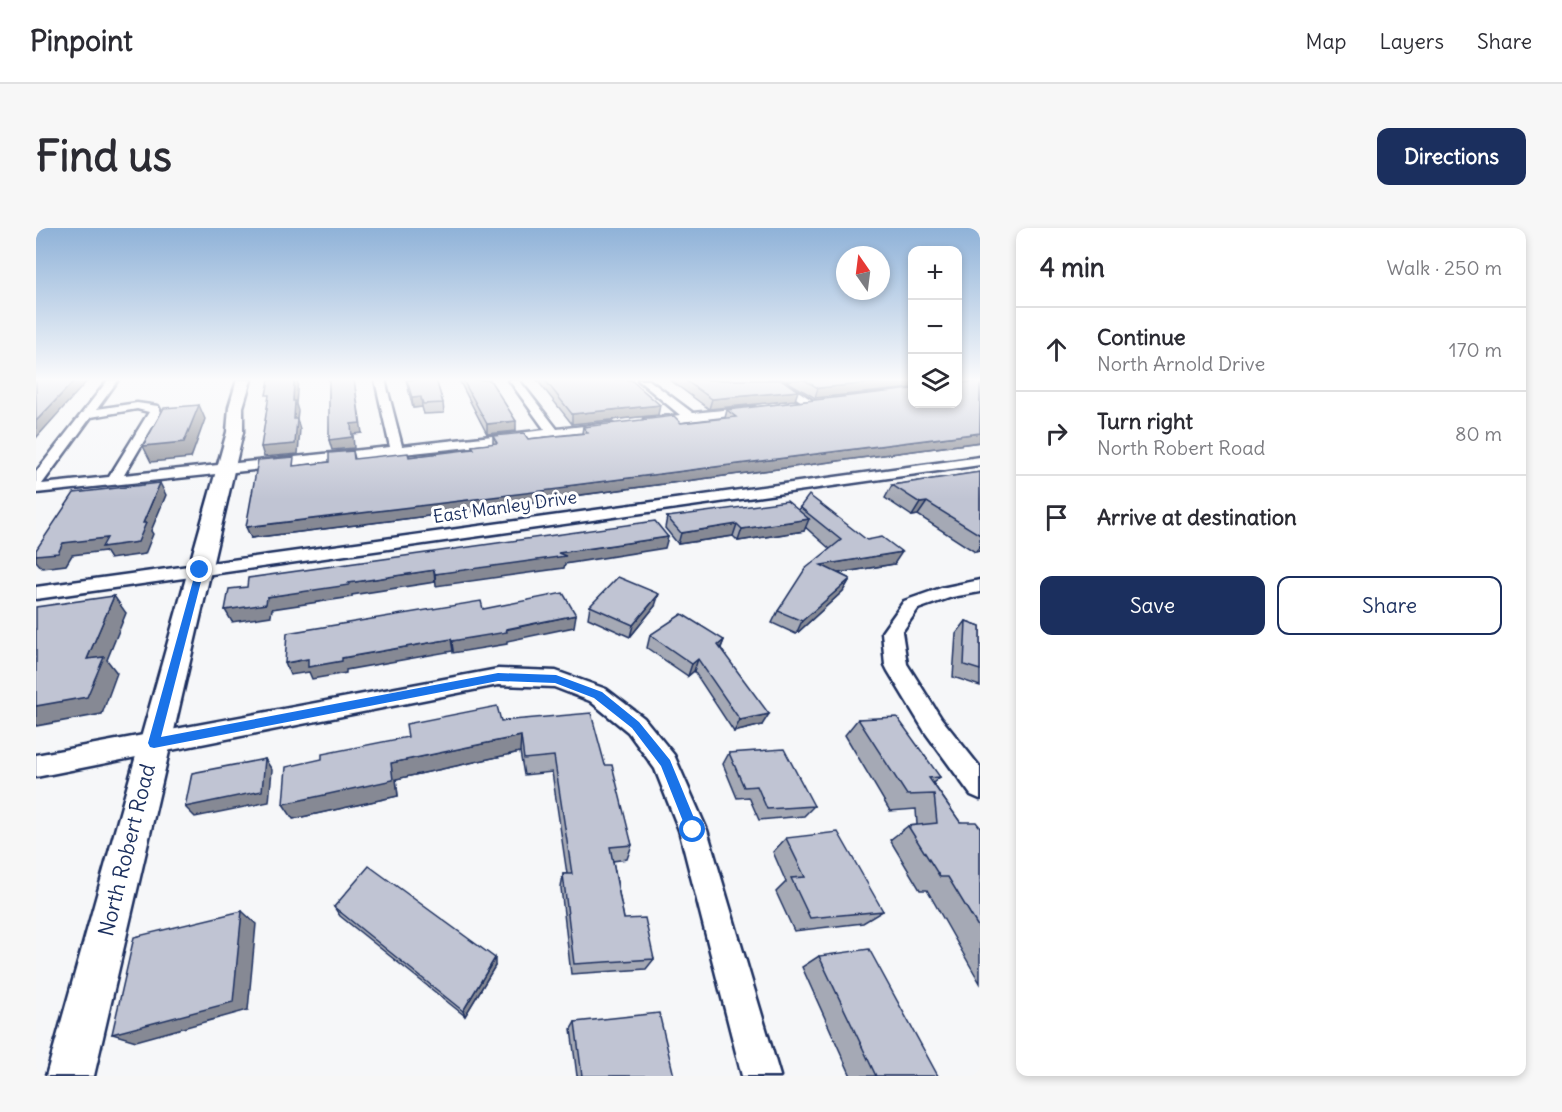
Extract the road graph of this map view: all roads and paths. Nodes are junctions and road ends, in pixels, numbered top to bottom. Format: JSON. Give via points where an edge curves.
{"nodes":[{"id":1,"x":84,"y":420,"type":"edge"},
{"id":2,"x":150,"y":420,"type":"edge"},
{"id":3,"x":235,"y":420,"type":"edge"},
{"id":4,"x":389,"y":420,"type":"edge"},
{"id":5,"x":543,"y":420,"type":"edge"},
{"id":6,"x":670,"y":420,"type":"edge"},
{"id":7,"x":554,"y":434,"type":"junction"},
{"id":8,"x":397,"y":451,"type":"junction"},
{"id":9,"x":980,"y":461,"type":"edge"},
{"id":10,"x":225,"y":470,"type":"junction"},
{"id":11,"x":114,"y":481,"type":"junction"},
{"id":12,"x":36,"y":482,"type":"edge"},
{"id":13,"x":36,"y":489,"type":"edge"},
{"id":14,"x":200,"y":570,"type":"junction"},
{"id":15,"x":980,"y":586,"type":"edge"},
{"id":16,"x":36,"y":593,"type":"edge"},
{"id":17,"x":154,"y":743,"type":"junction"},
{"id":18,"x":36,"y":766,"type":"edge"},
{"id":19,"x":980,"y":787,"type":"edge"},
{"id":20,"x":70,"y":1076,"type":"edge"},
{"id":21,"x":761,"y":1076,"type":"edge"}],
"edges":[{"from":1,"to":12,"type":"street"},
{"from":2,"to":11,"type":"street"},
{"from":3,"to":10,"type":"main road","name":"North Robert Road"},
{"from":4,"to":8,"type":"street"},
{"from":5,"to":7,"type":"street"},
{"from":6,"to":7,"type":"street"},
{"from":7,"to":8,"type":"street"},
{"from":8,"to":10,"type":"street"},
{"from":9,"to":14,"type":"street","name":"East Manley Drive"},
{"from":10,"to":11,"type":"street"},
{"from":10,"to":14,"type":"main road","name":"North Robert Road"},
{"from":11,"to":13,"type":"street"},
{"from":14,"to":16,"type":"street","name":"East Manley Drive"},
{"from":14,"to":17,"type":"main road","name":"North Robert Road"},
{"from":15,"to":19,"type":"street","via":[[911,604],[892,632],[896,665],[933,725]]},
{"from":17,"to":18,"type":"street"},
{"from":17,"to":20,"type":"main road","name":"North Robert Road"},
{"from":17,"to":21,"type":"street","via":[[498,677],[556,679],[598,695],[636,725],[665,764],[693,830]]}]}
